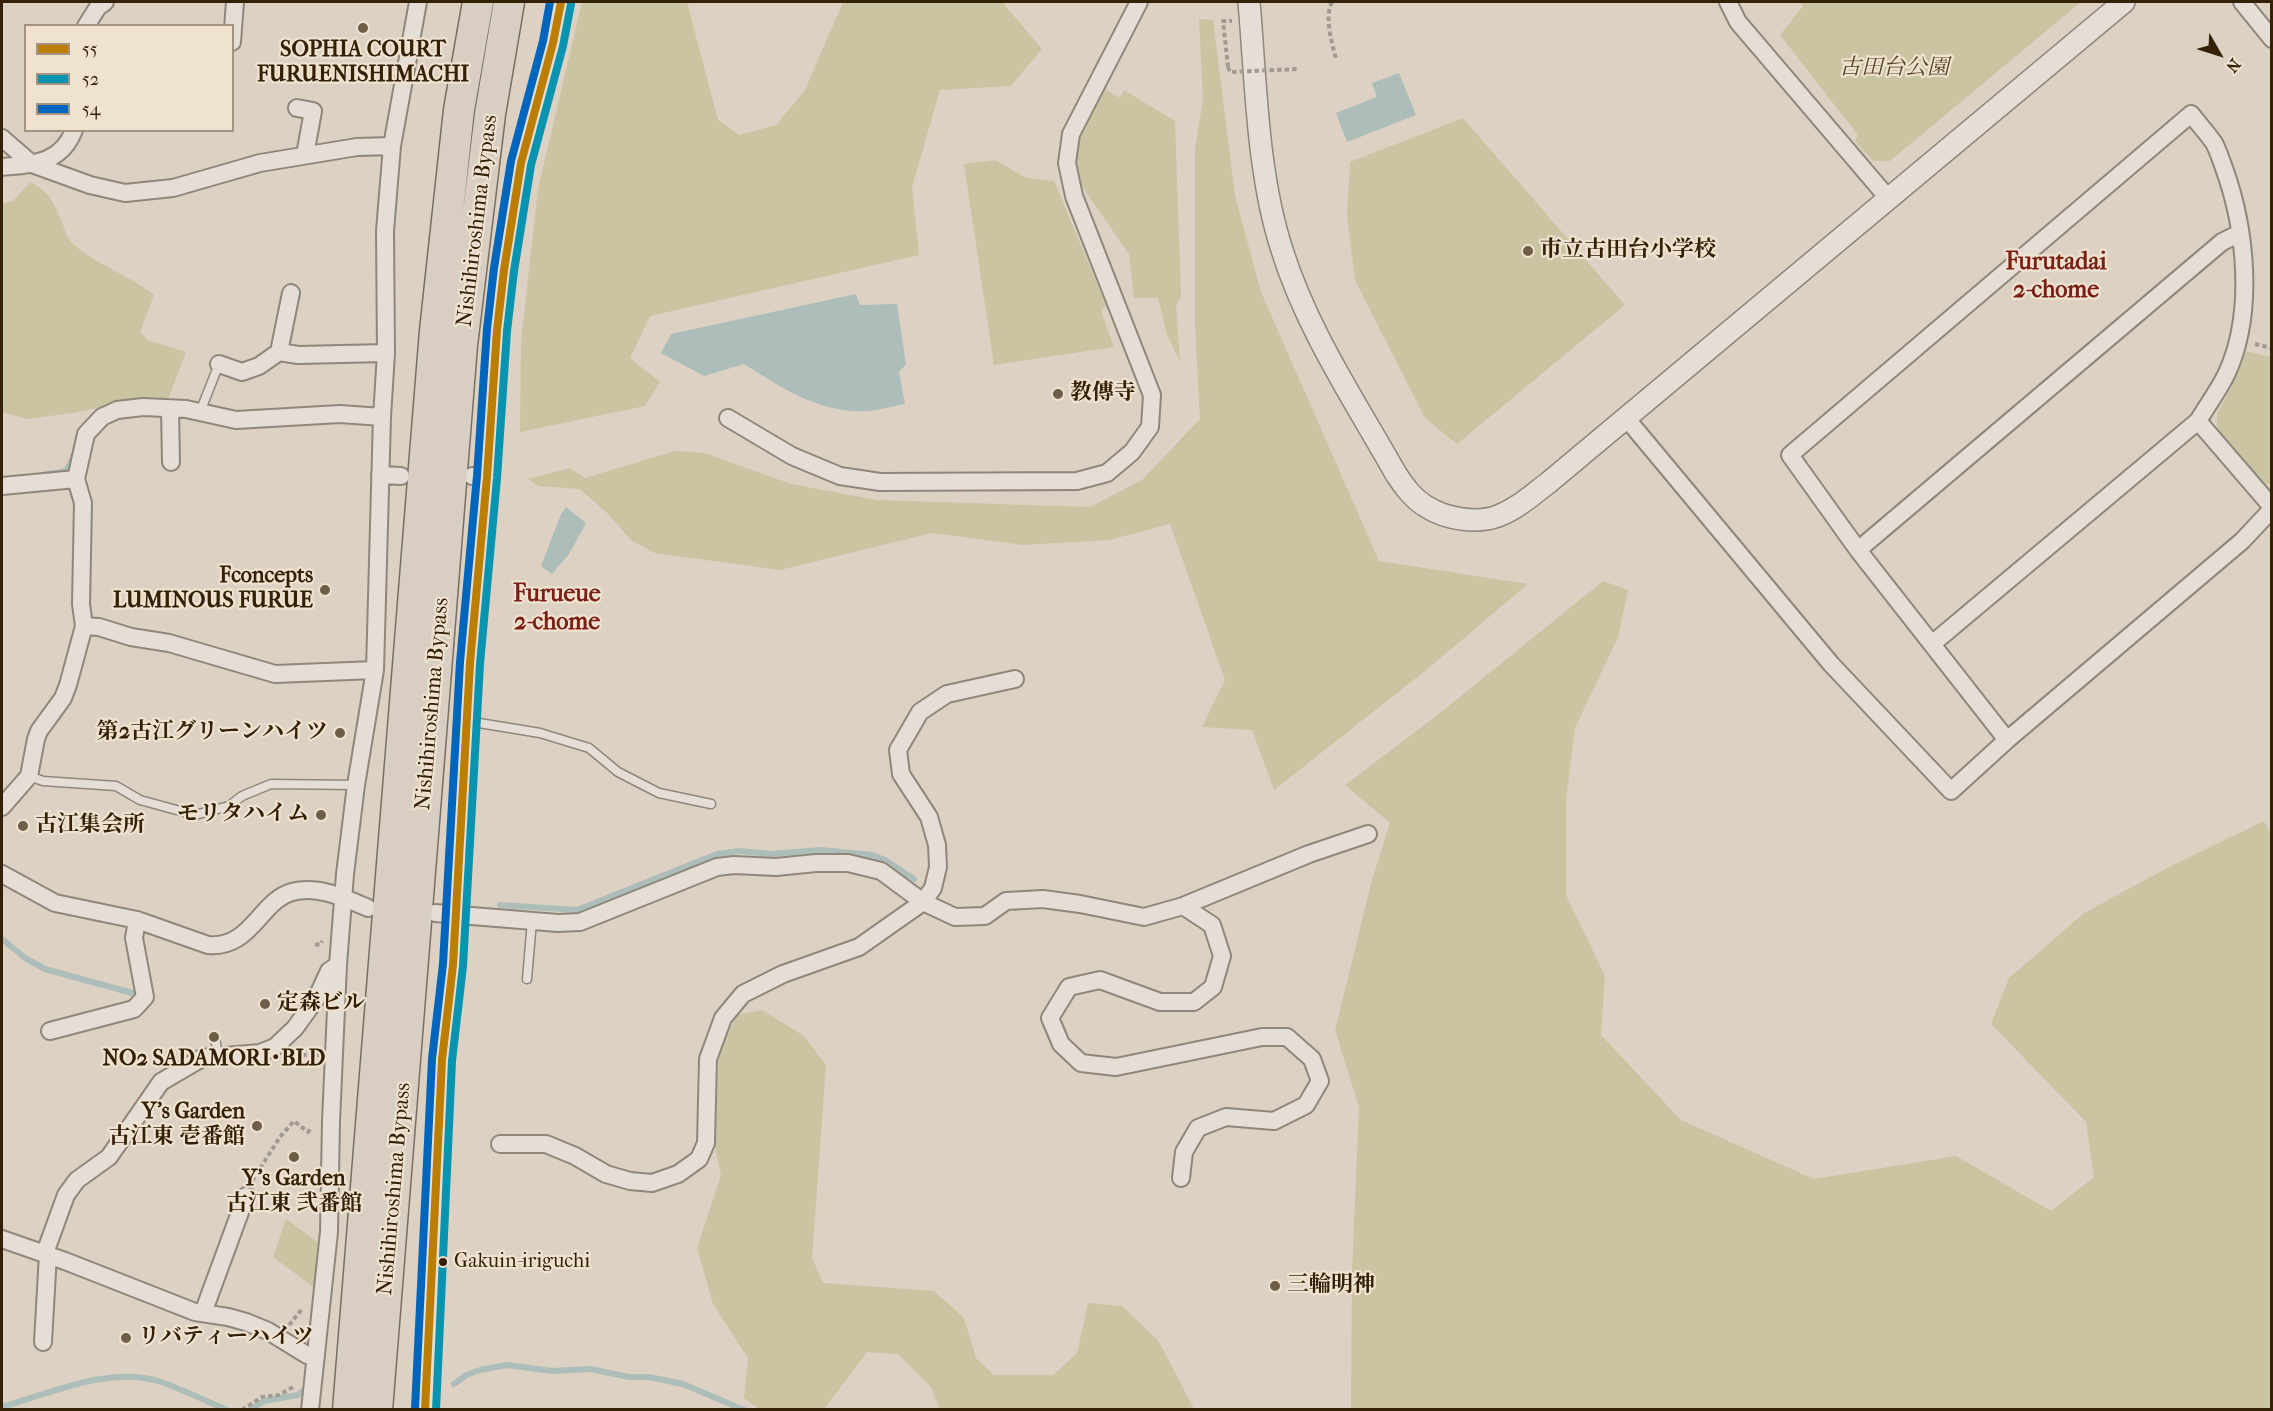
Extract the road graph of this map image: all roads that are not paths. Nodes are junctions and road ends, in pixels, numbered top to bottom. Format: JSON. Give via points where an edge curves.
{"nodes":[{"id":1,"x":105,"y":2,"type":"edge"},
{"id":2,"x":235,"y":2,"type":"edge"},
{"id":3,"x":418,"y":2,"type":"edge"},
{"id":4,"x":478,"y":2,"type":"edge"},
{"id":5,"x":509,"y":2,"type":"edge"},
{"id":6,"x":561,"y":2,"type":"edge"},
{"id":7,"x":1139,"y":2,"type":"edge"},
{"id":8,"x":1249,"y":2,"type":"edge"},
{"id":9,"x":1728,"y":2,"type":"edge"},
{"id":10,"x":2124,"y":2,"type":"edge"},
{"id":11,"x":2242,"y":2,"type":"edge"},
{"id":12,"x":87,"y":24,"type":"edge"},
{"id":13,"x":233,"y":24,"type":"edge"},
{"id":14,"x":2271,"y":39,"type":"edge"},
{"id":15,"x":297,"y":108,"type":"dead end"},
{"id":16,"x":73,"y":132,"type":"edge"},
{"id":17,"x":2,"y":138,"type":"edge"},
{"id":18,"x":392,"y":146,"type":"junction"},
{"id":19,"x":305,"y":155,"type":"junction"},
{"id":20,"x":32,"y":164,"type":"junction"},
{"id":21,"x":2,"y":167,"type":"edge"},
{"id":22,"x":1888,"y":198,"type":"junction"},
{"id":23,"x":2240,"y":232,"type":"junction"},
{"id":24,"x":291,"y":293,"type":"dead end"},
{"id":25,"x":279,"y":352,"type":"junction"},
{"id":26,"x":386,"y":353,"type":"junction"},
{"id":27,"x":219,"y":364,"type":"joint"},
{"id":28,"x":170,"y":409,"type":"junction"},
{"id":29,"x":200,"y":412,"type":"junction"},
{"id":30,"x":382,"y":417,"type":"junction"},
{"id":31,"x":728,"y":418,"type":"dead end"},
{"id":32,"x":1627,"y":419,"type":"junction"},
{"id":33,"x":2198,"y":422,"type":"junction"},
{"id":34,"x":171,"y":462,"type":"dead end"},
{"id":35,"x":380,"y":476,"type":"junction"},
{"id":36,"x":402,"y":476,"type":"dead end"},
{"id":37,"x":76,"y":478,"type":"junction"},
{"id":38,"x":2,"y":486,"type":"edge"},
{"id":39,"x":2271,"y":508,"type":"edge"},
{"id":40,"x":1858,"y":550,"type":"junction"},
{"id":41,"x":84,"y":626,"type":"junction"},
{"id":42,"x":1932,"y":644,"type":"junction"},
{"id":43,"x":375,"y":670,"type":"junction"},
{"id":44,"x":1015,"y":679,"type":"dead end"},
{"id":45,"x":467,"y":721,"type":"junction"},
{"id":46,"x":2007,"y":740,"type":"junction"},
{"id":47,"x":29,"y":776,"type":"junction"},
{"id":48,"x":356,"y":786,"type":"junction"},
{"id":49,"x":711,"y":804,"type":"dead end"},
{"id":50,"x":2,"y":807,"type":"edge"},
{"id":51,"x":1368,"y":834,"type":"dead end"},
{"id":52,"x":2,"y":874,"type":"edge"},
{"id":53,"x":343,"y":897,"type":"junction"},
{"id":54,"x":923,"y":902,"type":"junction"},
{"id":55,"x":1183,"y":906,"type":"junction"},
{"id":56,"x":368,"y":908,"type":"dead end"},
{"id":57,"x":435,"y":913,"type":"dead end"},
{"id":58,"x":456,"y":915,"type":"junction"},
{"id":59,"x":137,"y":920,"type":"junction"},
{"id":60,"x":532,"y":921,"type":"junction"},
{"id":61,"x":338,"y":965,"type":"junction"},
{"id":62,"x":527,"y":979,"type":"dead end"},
{"id":63,"x":50,"y":1030,"type":"dead end"},
{"id":64,"x":500,"y":1144,"type":"dead end"},
{"id":65,"x":1181,"y":1178,"type":"dead end"},
{"id":66,"x":246,"y":1196,"type":"road end"},
{"id":67,"x":2,"y":1239,"type":"edge"},
{"id":68,"x":47,"y":1254,"type":"junction"},
{"id":69,"x":203,"y":1313,"type":"junction"},
{"id":70,"x":43,"y":1342,"type":"dead end"},
{"id":71,"x":316,"y":1356,"type":"junction"},
{"id":72,"x":310,"y":1410,"type":"edge"},
{"id":73,"x":348,"y":1410,"type":"edge"},
{"id":74,"x":377,"y":1410,"type":"edge"},
{"id":75,"x":425,"y":1410,"type":"edge"}],
"edges":[{"from":1,"to":12,"type":"street"},
{"from":2,"to":13,"type":"street"},
{"from":3,"to":18,"type":"street"},
{"from":4,"to":73,"type":"highway","name":"Nishihiroshima Bypass","via":[[459,110],[435,331]]},
{"from":5,"to":74,"type":"highway","name":"Nishihiroshima Bypass","via":[[490,114],[462,345]]},
{"from":6,"to":45,"type":"street","via":[[511,216],[479,477]]},
{"from":7,"to":31,"type":"street","via":[[1071,134],[1067,163],[1074,196],[1152,394],[1150,427],[1132,452],[1107,473],[1077,481],[880,482],[840,476],[792,456]]},
{"from":8,"to":32,"type":"street","via":[[1266,182],[1282,251],[1319,337],[1408,492],[1427,508],[1452,517],[1497,517],[1519,506]]},
{"from":9,"to":22,"type":"street","via":[[1738,22]]},
{"from":10,"to":22,"type":"street"},
{"from":11,"to":14,"type":"street"},
{"from":15,"to":19,"type":"street","via":[[313,111]]},
{"from":16,"to":20,"type":"street","via":[[62,151]]},
{"from":17,"to":20,"type":"street"},
{"from":18,"to":19,"type":"street"},
{"from":18,"to":26,"type":"street","via":[[385,231]]},
{"from":19,"to":20,"type":"street","via":[[260,163],[173,188],[125,193]]},
{"from":20,"to":21,"type":"street"},
{"from":22,"to":32,"type":"street"},
{"from":23,"to":33,"type":"street","via":[[2245,275],[2238,340],[2227,374]]},
{"from":23,"to":40,"type":"street","via":[[2222,242]]},
{"from":23,"to":40,"type":"street","via":[[2232,190],[2215,144],[2191,114],[1790,455]]},
{"from":24,"to":25,"type":"street"},
{"from":25,"to":26,"type":"street"},
{"from":25,"to":27,"type":"street","via":[[242,372]]},
{"from":26,"to":30,"type":"street"},
{"from":27,"to":29,"type":"lane"},
{"from":28,"to":29,"type":"street"},
{"from":28,"to":34,"type":"street"},
{"from":28,"to":37,"type":"street","via":[[134,408],[102,417],[87,434]]},
{"from":29,"to":30,"type":"street","via":[[236,420],[340,414]]},
{"from":30,"to":35,"type":"street"},
{"from":32,"to":46,"type":"street","via":[[1831,664],[1951,791]]},
{"from":33,"to":39,"type":"street"},
{"from":33,"to":42,"type":"street"},
{"from":35,"to":36,"type":"street"},
{"from":35,"to":43,"type":"street"},
{"from":37,"to":38,"type":"street"},
{"from":37,"to":41,"type":"street","via":[[83,503]]},
{"from":39,"to":46,"type":"street","via":[[2242,541]]},
{"from":40,"to":42,"type":"street"},
{"from":41,"to":43,"type":"street","via":[[169,643],[275,674]]},
{"from":41,"to":47,"type":"street","via":[[69,685],[39,731]]},
{"from":42,"to":46,"type":"street"},
{"from":43,"to":48,"type":"street"},
{"from":44,"to":54,"type":"street","via":[[947,694],[920,712],[898,750],[901,774],[929,817],[938,844],[933,888]]},
{"from":45,"to":49,"type":"lane","via":[[540,733],[589,748],[618,772],[659,793]]},
{"from":45,"to":58,"type":"street"},
{"from":47,"to":48,"type":"lane","via":[[43,781],[116,786],[140,800],[195,815],[229,806],[271,784]]},
{"from":47,"to":50,"type":"street"},
{"from":48,"to":53,"type":"street"},
{"from":51,"to":55,"type":"street"},
{"from":52,"to":59,"type":"street","via":[[55,903]]},
{"from":53,"to":56,"type":"street"},
{"from":53,"to":59,"type":"street","via":[[330,892],[293,891],[281,896],[245,932],[217,945]]},
{"from":53,"to":61,"type":"street"},
{"from":54,"to":55,"type":"street","via":[[955,917],[985,916],[1006,902],[1043,899],[1144,917]]},
{"from":54,"to":60,"type":"street","via":[[881,871],[848,863],[734,865],[717,867],[580,922]]},
{"from":54,"to":64,"type":"street","via":[[859,947],[783,974],[743,994],[723,1018],[708,1059],[706,1143],[699,1159],[678,1174],[652,1183],[630,1181],[606,1174],[546,1144]]},
{"from":55,"to":65,"type":"street","via":[[1212,925],[1222,956],[1212,987],[1194,1002],[1160,1002],[1100,980],[1069,987],[1050,1018],[1061,1044],[1081,1063],[1116,1067],[1262,1037],[1287,1037],[1312,1059],[1320,1082],[1306,1105],[1274,1121],[1226,1117],[1198,1128],[1184,1152]]},
{"from":57,"to":58,"type":"street"},
{"from":58,"to":60,"type":"street"},
{"from":58,"to":75,"type":"street","via":[[439,1100]]},
{"from":59,"to":63,"type":"street","via":[[134,938],[145,997],[141,1004]]},
{"from":60,"to":62,"type":"lane"},
{"from":61,"to":68,"type":"street","via":[[329,971],[316,999],[295,1028],[275,1047],[260,1053],[217,1050],[202,1058],[184,1060],[161,1082],[109,1157],[77,1180],[66,1196]]},
{"from":61,"to":71,"type":"street","via":[[329,1232]]},
{"from":66,"to":69,"type":"street"},
{"from":67,"to":68,"type":"street"},
{"from":68,"to":69,"type":"street"},
{"from":68,"to":70,"type":"street"},
{"from":69,"to":71,"type":"street","via":[[246,1322],[307,1355]]},
{"from":71,"to":72,"type":"street"}]}
